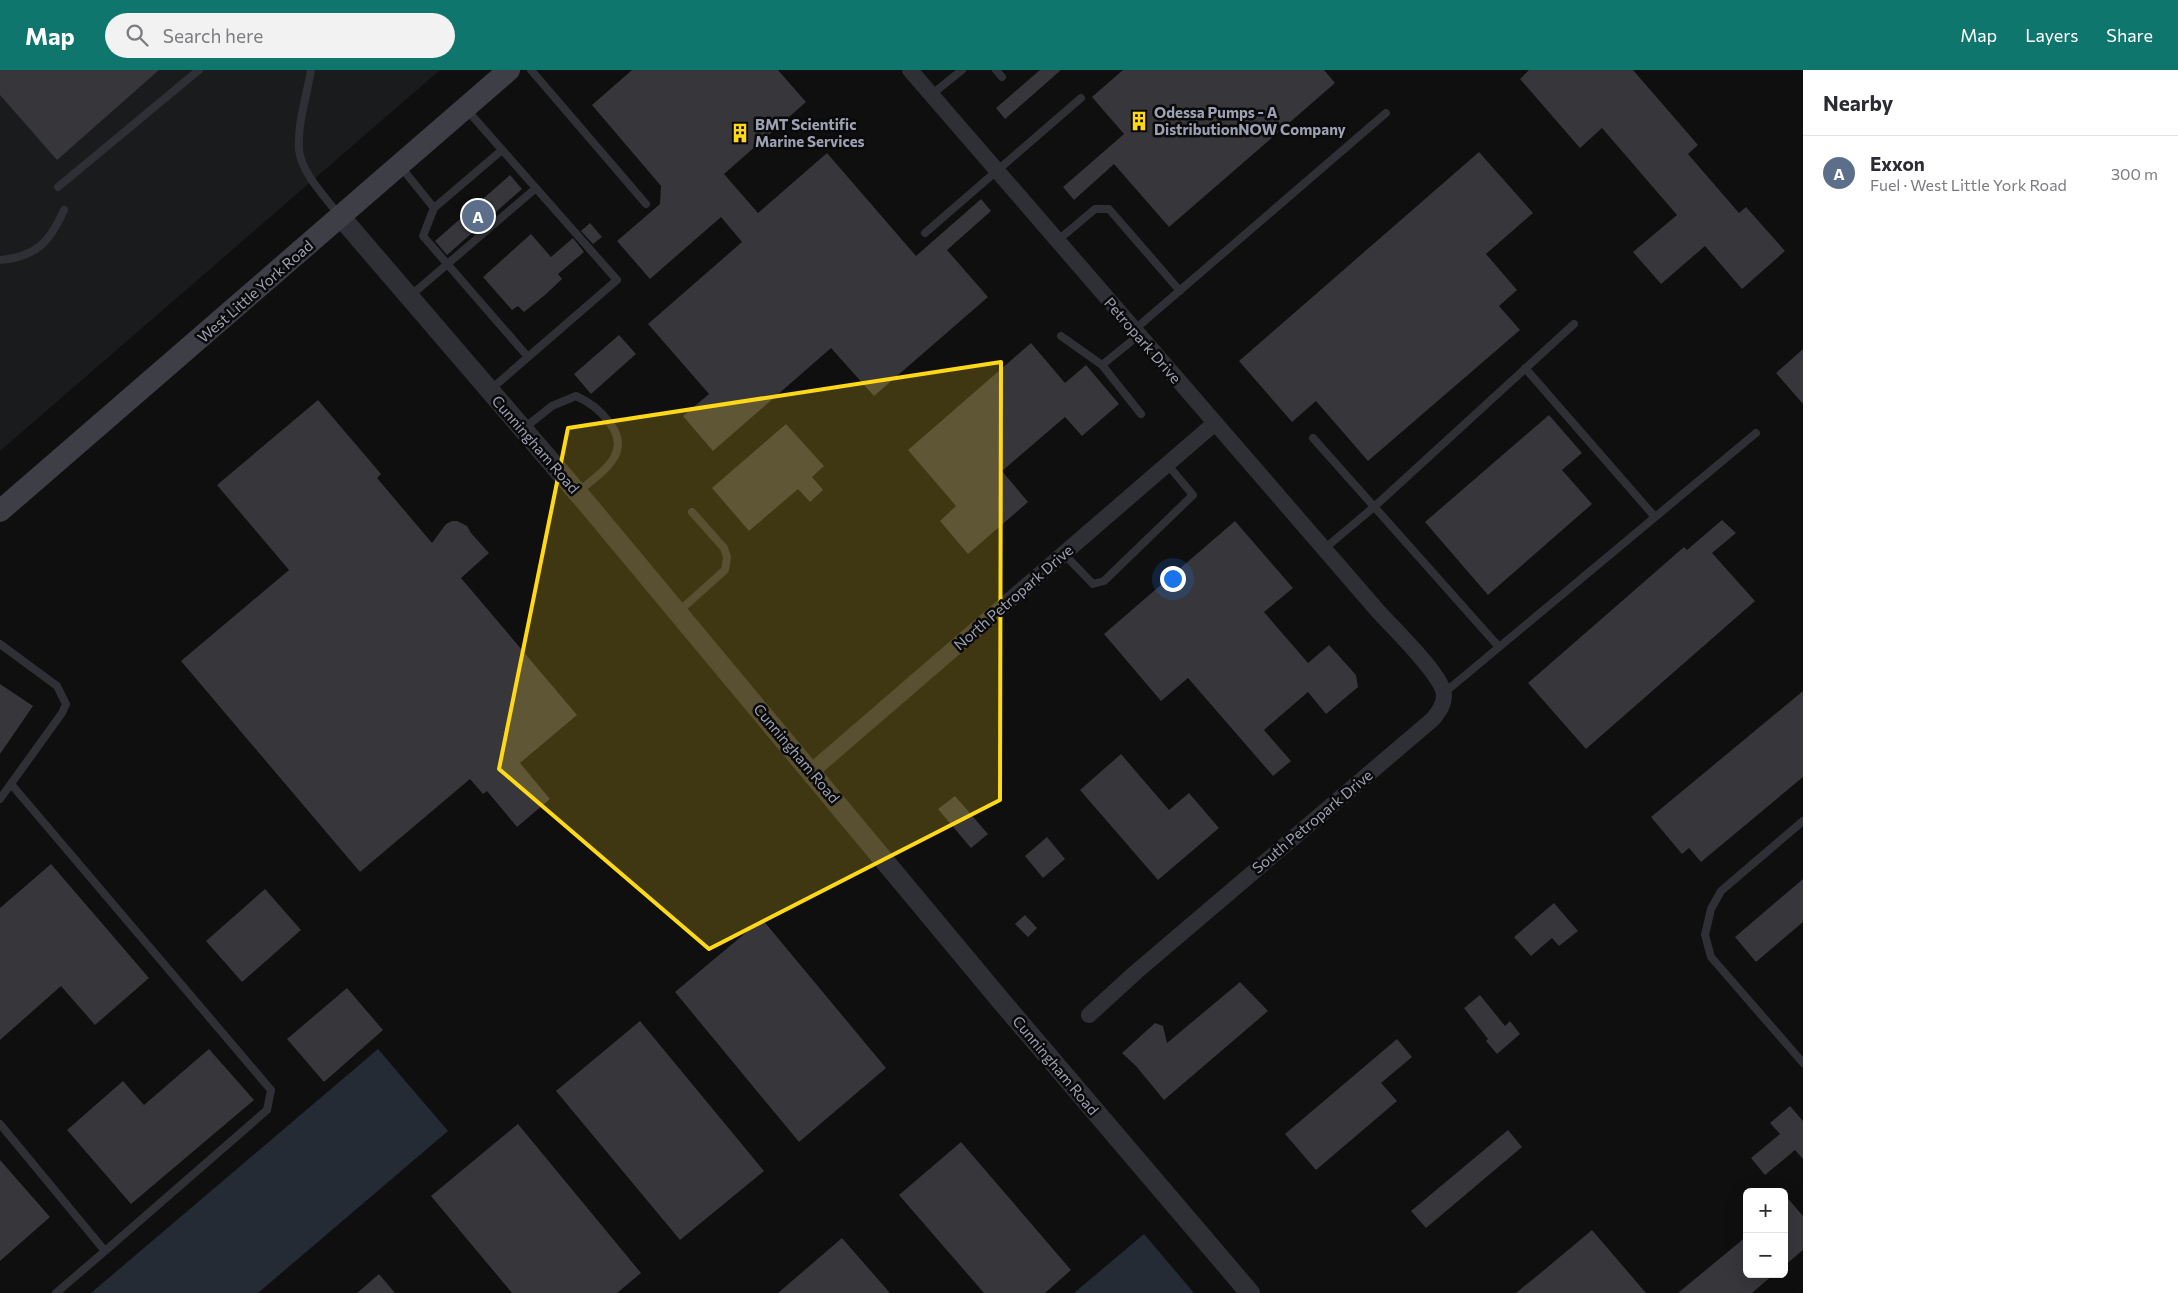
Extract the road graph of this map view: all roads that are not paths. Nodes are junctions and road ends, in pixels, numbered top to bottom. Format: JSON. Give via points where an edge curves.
{"nodes":[{"id":1,"x":199,"y":70,"type":"edge"},
{"id":2,"x":311,"y":70,"type":"edge"},
{"id":3,"x":509,"y":70,"type":"edge"},
{"id":4,"x":532,"y":70,"type":"edge"},
{"id":5,"x":910,"y":70,"type":"edge"},
{"id":6,"x":962,"y":70,"type":"edge"},
{"id":7,"x":996,"y":70,"type":"edge"},
{"id":8,"x":1002,"y":77,"type":"dead end"},
{"id":9,"x":931,"y":95,"type":"junction"},
{"id":10,"x":1081,"y":98,"type":"dead end"},
{"id":11,"x":465,"y":108,"type":"junction"},
{"id":12,"x":1386,"y":113,"type":"dead end"},
{"id":13,"x":502,"y":150,"type":"junction"},
{"id":14,"x":400,"y":165,"type":"junction"},
{"id":15,"x":997,"y":171,"type":"junction"},
{"id":16,"x":58,"y":187,"type":"dead end"},
{"id":17,"x":536,"y":188,"type":"junction"},
{"id":18,"x":646,"y":204,"type":"dead end"},
{"id":19,"x":434,"y":208,"type":"junction"},
{"id":20,"x":64,"y":210,"type":"dead end"},
{"id":21,"x":340,"y":216,"type":"junction"},
{"id":22,"x":926,"y":233,"type":"dead end"},
{"id":23,"x":1058,"y":241,"type":"junction"},
{"id":24,"x":0,"y":260,"type":"edge"},
{"id":25,"x":447,"y":264,"type":"junction"},
{"id":26,"x":1180,"y":291,"type":"junction"},
{"id":27,"x":409,"y":297,"type":"junction"},
{"id":28,"x":1574,"y":324,"type":"dead end"},
{"id":29,"x":1137,"y":333,"type":"junction"},
{"id":30,"x":1061,"y":336,"type":"dead end"},
{"id":31,"x":528,"y":357,"type":"junction"},
{"id":32,"x":1102,"y":365,"type":"junction"},
{"id":33,"x":1526,"y":368,"type":"junction"},
{"id":34,"x":490,"y":390,"type":"junction"},
{"id":35,"x":1141,"y":414,"type":"dead end"},
{"id":36,"x":1215,"y":423,"type":"junction"},
{"id":37,"x":523,"y":429,"type":"junction"},
{"id":38,"x":1756,"y":433,"type":"dead end"},
{"id":39,"x":1314,"y":438,"type":"dead end"},
{"id":40,"x":1167,"y":464,"type":"junction"},
{"id":41,"x":578,"y":493,"type":"junction"},
{"id":42,"x":1374,"y":507,"type":"junction"},
{"id":43,"x":0,"y":511,"type":"edge"},
{"id":44,"x":692,"y":512,"type":"dead end"},
{"id":45,"x":1655,"y":517,"type":"junction"},
{"id":46,"x":1324,"y":549,"type":"junction"},
{"id":47,"x":1063,"y":553,"type":"junction"},
{"id":48,"x":678,"y":612,"type":"junction"},
{"id":49,"x":0,"y":644,"type":"edge"},
{"id":50,"x":1499,"y":647,"type":"junction"},
{"id":51,"x":1444,"y":693,"type":"junction"},
{"id":52,"x":812,"y":771,"type":"junction"},
{"id":53,"x":11,"y":784,"type":"junction"},
{"id":54,"x":0,"y":799,"type":"edge"},
{"id":55,"x":1803,"y":821,"type":"edge"},
{"id":56,"x":1089,"y":1015,"type":"dead end"},
{"id":57,"x":1803,"y":1063,"type":"edge"},
{"id":58,"x":0,"y":1124,"type":"edge"},
{"id":59,"x":105,"y":1251,"type":"junction"},
{"id":60,"x":56,"y":1293,"type":"edge"},
{"id":61,"x":1250,"y":1293,"type":"edge"}],
"edges":[{"from":1,"to":16,"type":"lane"},
{"from":2,"to":21,"type":"lane","via":[[299,151],[310,177]]},
{"from":3,"to":11,"type":"main road","name":"West Little York Road"},
{"from":4,"to":18,"type":"lane"},
{"from":5,"to":9,"type":"street","name":"Petropark Drive"},
{"from":6,"to":9,"type":"lane"},
{"from":7,"to":8,"type":"lane"},
{"from":9,"to":15,"type":"street","name":"Petropark Drive"},
{"from":10,"to":15,"type":"lane"},
{"from":11,"to":13,"type":"lane"},
{"from":11,"to":14,"type":"main road","name":"West Little York Road"},
{"from":12,"to":26,"type":"lane"},
{"from":13,"to":17,"type":"lane"},
{"from":13,"to":19,"type":"lane"},
{"from":14,"to":19,"type":"lane"},
{"from":14,"to":21,"type":"main road","name":"West Little York Road"},
{"from":15,"to":22,"type":"lane"},
{"from":15,"to":23,"type":"street","name":"Petropark Drive"},
{"from":17,"to":25,"type":"lane"},
{"from":17,"to":31,"type":"lane","via":[[617,280]]},
{"from":19,"to":25,"type":"lane","via":[[423,236]]},
{"from":20,"to":24,"type":"lane","via":[[54,232],[38,248],[17,259]]},
{"from":21,"to":27,"type":"street","name":"Cunningham Road"},
{"from":21,"to":43,"type":"main road","name":"West Little York Road"},
{"from":23,"to":26,"type":"lane","via":[[1095,209],[1109,209]]},
{"from":23,"to":29,"type":"street","name":"Petropark Drive"},
{"from":25,"to":27,"type":"lane"},
{"from":25,"to":31,"type":"lane"},
{"from":26,"to":29,"type":"lane"},
{"from":27,"to":34,"type":"street","name":"Cunningham Road"},
{"from":28,"to":33,"type":"lane"},
{"from":29,"to":32,"type":"lane"},
{"from":29,"to":36,"type":"street","name":"Petropark Drive"},
{"from":30,"to":32,"type":"lane"},
{"from":31,"to":34,"type":"lane"},
{"from":32,"to":35,"type":"lane"},
{"from":33,"to":42,"type":"lane"},
{"from":33,"to":45,"type":"lane"},
{"from":34,"to":37,"type":"street","name":"Cunningham Road"},
{"from":36,"to":40,"type":"street","name":"North Petropark Drive"},
{"from":36,"to":46,"type":"street","name":"Petropark Drive"},
{"from":37,"to":41,"type":"street","name":"Cunningham Road"},
{"from":37,"to":41,"type":"lane","via":[[552,406],[576,396],[588,401],[603,415],[617,435],[618,451],[606,468]]},
{"from":38,"to":45,"type":"lane"},
{"from":39,"to":42,"type":"lane"},
{"from":40,"to":47,"type":"street","name":"North Petropark Drive"},
{"from":40,"to":47,"type":"lane","via":[[1194,495],[1104,581],[1093,584]]},
{"from":41,"to":48,"type":"street","name":"Cunningham Road"},
{"from":42,"to":46,"type":"lane"},
{"from":42,"to":50,"type":"lane"},
{"from":44,"to":48,"type":"lane","via":[[724,548],[726,570]]},
{"from":45,"to":50,"type":"lane"},
{"from":46,"to":51,"type":"street","name":"Petropark Drive","via":[[1438,677]]},
{"from":47,"to":52,"type":"street","name":"North Petropark Drive"},
{"from":48,"to":52,"type":"street","name":"Cunningham Road"},
{"from":49,"to":53,"type":"lane","via":[[57,686],[66,704]]},
{"from":50,"to":51,"type":"lane"},
{"from":51,"to":56,"type":"street","name":"South Petropark Drive","via":[[1443,705],[1433,719]]},
{"from":52,"to":61,"type":"street","name":"Cunningham Road","via":[[1002,1002]]},
{"from":53,"to":54,"type":"lane"},
{"from":53,"to":59,"type":"lane","via":[[271,1090],[267,1110]]},
{"from":55,"to":57,"type":"lane","via":[[1721,891],[1705,935],[1711,957]]},
{"from":58,"to":59,"type":"lane"},
{"from":59,"to":60,"type":"lane"}]}
